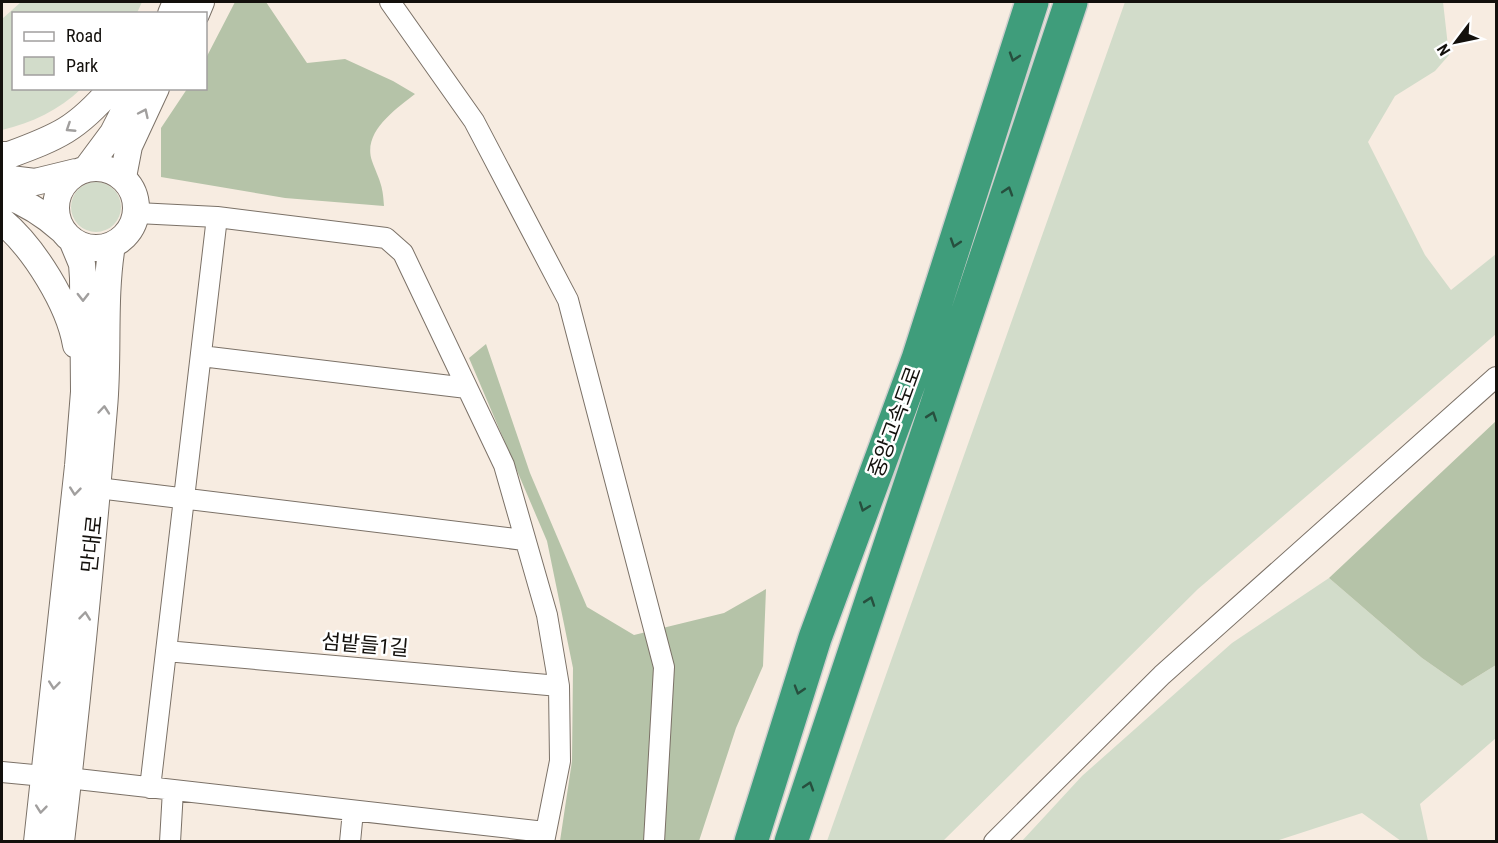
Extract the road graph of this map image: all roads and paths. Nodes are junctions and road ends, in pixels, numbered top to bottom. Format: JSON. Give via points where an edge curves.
{"nodes":[{"id":1,"x":390,"y":2,"type":"edge"},
{"id":2,"x":1032,"y":2,"type":"edge"},
{"id":3,"x":1071,"y":2,"type":"edge"},
{"id":4,"x":110,"y":90,"type":"edge"},
{"id":5,"x":135,"y":90,"type":"edge"},
{"id":6,"x":155,"y":90,"type":"edge"},
{"id":7,"x":2,"y":155,"type":"edge"},
{"id":8,"x":81,"y":170,"type":"junction"},
{"id":9,"x":123,"y":177,"type":"junction"},
{"id":10,"x":2,"y":178,"type":"edge"},
{"id":11,"x":2,"y":194,"type":"edge"},
{"id":12,"x":137,"y":213,"type":"junction"},
{"id":13,"x":217,"y":217,"type":"junction"},
{"id":14,"x":2,"y":221,"type":"edge"},
{"id":15,"x":67,"y":235,"type":"junction"},
{"id":16,"x":112,"y":245,"type":"junction"},
{"id":17,"x":201,"y":356,"type":"junction"},
{"id":18,"x":1497,"y":377,"type":"edge"},
{"id":19,"x":466,"y":388,"type":"junction"},
{"id":20,"x":84,"y":392,"type":"junction"},
{"id":21,"x":98,"y":488,"type":"junction"},
{"id":22,"x":184,"y":500,"type":"junction"},
{"id":23,"x":524,"y":540,"type":"junction"},
{"id":24,"x":166,"y":651,"type":"junction"},
{"id":25,"x":559,"y":686,"type":"junction"},
{"id":26,"x":2,"y":772,"type":"edge"},
{"id":27,"x":56,"y":777,"type":"junction"},
{"id":28,"x":150,"y":788,"type":"junction"},
{"id":29,"x":173,"y":790,"type":"junction"},
{"id":30,"x":353,"y":811,"type":"junction"},
{"id":31,"x":544,"y":837,"type":"edge"},
{"id":32,"x":37,"y":842,"type":"edge"},
{"id":33,"x":61,"y":842,"type":"edge"},
{"id":34,"x":170,"y":842,"type":"edge"},
{"id":35,"x":350,"y":842,"type":"edge"},
{"id":36,"x":654,"y":842,"type":"edge"},
{"id":37,"x":751,"y":842,"type":"edge"},
{"id":38,"x":791,"y":842,"type":"edge"},
{"id":39,"x":994,"y":842,"type":"edge"}],
"edges":[{"from":1,"to":36,"type":"street","via":[[474,121],[568,300],[664,667]]},
{"from":2,"to":37,"type":"highway","name":"중앙고속도로","one_way":true,"via":[[918,359],[815,638]]},
{"from":38,"to":3,"type":"highway","name":"중앙고속도로","one_way":true},
{"from":4,"to":7,"type":"street","one_way":true,"via":[[88,116],[55,138]]},
{"from":5,"to":8,"type":"street","via":[[113,133]]},
{"from":9,"to":6,"type":"street","one_way":true,"via":[[129,146]]},
{"from":8,"to":9,"type":"street","via":[[112,170]]},
{"from":8,"to":10,"type":"street","via":[[35,182]]},
{"from":8,"to":15,"type":"street","via":[[66,181],[56,204],[57,217]]},
{"from":9,"to":12,"type":"street","via":[[136,199]]},
{"from":11,"to":15,"type":"street","via":[[43,213]]},
{"from":12,"to":13,"type":"street"},
{"from":12,"to":16,"type":"street","via":[[124,238]]},
{"from":13,"to":17,"type":"street"},
{"from":13,"to":19,"type":"street","via":[[386,238],[403,253]]},
{"from":14,"to":20,"type":"street","via":[[39,263],[60,301],[73,331]]},
{"from":15,"to":16,"type":"street","via":[[91,248]]},
{"from":15,"to":20,"type":"street","one_way":true,"via":[[82,264]]},
{"from":21,"to":16,"type":"street","name":"만대로","one_way":true,"via":[[107,373],[107,274]]},
{"from":17,"to":19,"type":"street"},
{"from":17,"to":22,"type":"street"},
{"from":18,"to":39,"type":"street","via":[[1162,675]]},
{"from":19,"to":23,"type":"street","via":[[504,465]]},
{"from":20,"to":27,"type":"street","one_way":true},
{"from":21,"to":22,"type":"street"},
{"from":27,"to":21,"type":"street","name":"만대로","one_way":true},
{"from":22,"to":23,"type":"street"},
{"from":22,"to":24,"type":"street"},
{"from":23,"to":25,"type":"street","via":[[547,615]]},
{"from":24,"to":25,"type":"street","name":"섬밭들1길"},
{"from":24,"to":28,"type":"street"},
{"from":25,"to":31,"type":"street","via":[[560,761]]},
{"from":26,"to":27,"type":"street"},
{"from":27,"to":28,"type":"street"},
{"from":27,"to":32,"type":"street","one_way":true},
{"from":27,"to":33,"type":"street","name":"만대로"},
{"from":28,"to":29,"type":"street"},
{"from":29,"to":30,"type":"street"},
{"from":29,"to":34,"type":"street"},
{"from":30,"to":31,"type":"street"},
{"from":30,"to":35,"type":"street"}]}
